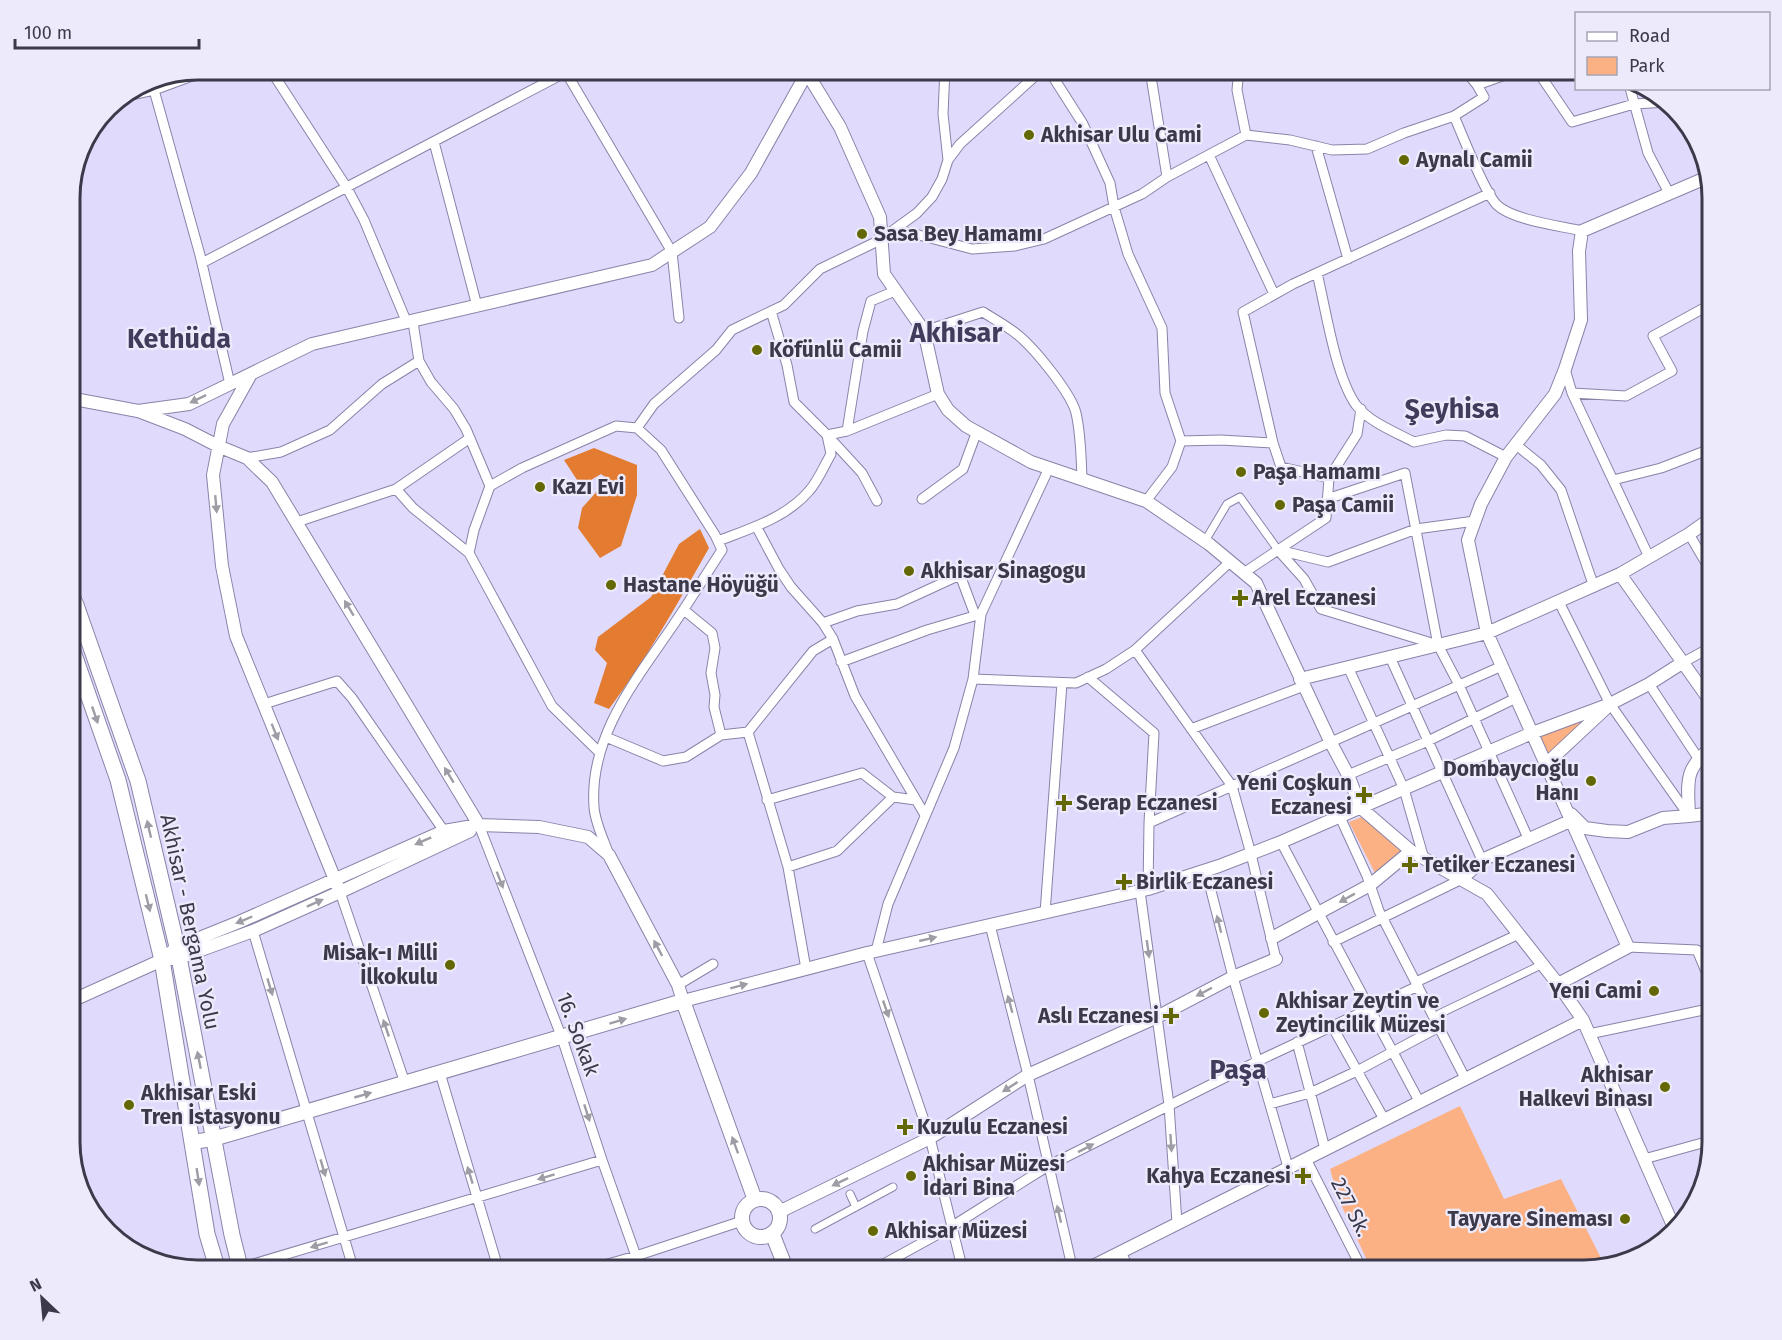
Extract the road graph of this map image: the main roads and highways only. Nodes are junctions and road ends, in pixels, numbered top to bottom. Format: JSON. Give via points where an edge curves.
{"nodes":[{"id":1,"x":80,"y":616,"type":"edge"},
{"id":2,"x":80,"y":671,"type":"edge"},
{"id":3,"x":213,"y":1138,"type":"junction"},
{"id":4,"x":192,"y":1142,"type":"junction"},
{"id":5,"x":755,"y":1200,"type":"junction"},
{"id":6,"x":772,"y":1233,"type":"junction"},
{"id":7,"x":215,"y":1260,"type":"edge"},
{"id":8,"x":238,"y":1260,"type":"edge"},
{"id":9,"x":783,"y":1260,"type":"edge"}],
"edges":[{"from":3,"to":1,"type":"main road","name":"Akhisar - Bergama Yolu","one_way":true,"via":[[178,952],[138,781]]},
{"from":2,"to":4,"type":"main road","name":"Akhisar - Bergama Yolu","one_way":true,"via":[[118,780],[162,960]]},
{"from":3,"to":4,"type":"main road"},
{"from":3,"to":5,"type":"main road","one_way":true,"via":[[682,1001]]},
{"from":3,"to":8,"type":"main road","name":"Akhisar - Bergama Yolu"},
{"from":4,"to":7,"type":"main road","name":"Akhisar - Bergama Yolu","one_way":true},
{"from":5,"to":6,"type":"main road","via":[[767,1200],[779,1212],[779,1224]]},
{"from":5,"to":6,"type":"main road","via":[[743,1210],[742,1221],[747,1231],[762,1237]]},
{"from":6,"to":9,"type":"main road"}]}
